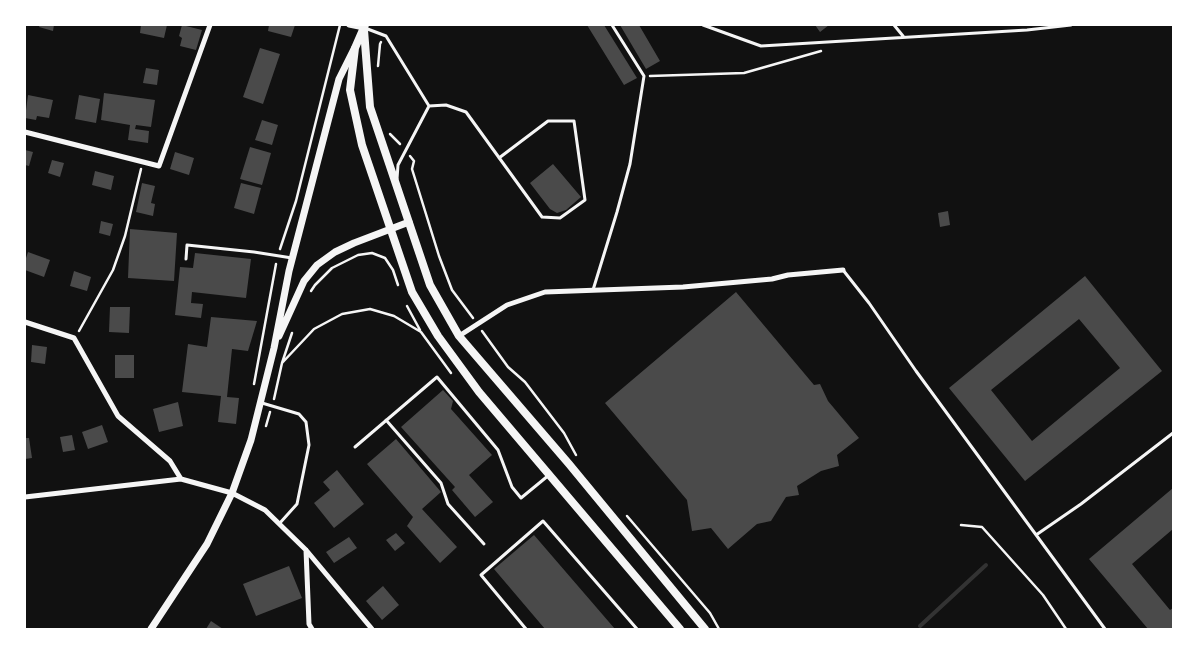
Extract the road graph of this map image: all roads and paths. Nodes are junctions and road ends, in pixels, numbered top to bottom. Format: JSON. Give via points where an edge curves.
{"nodes":[{"id":1,"x":210,"y":25,"type":"edge"},
{"id":2,"x":340,"y":25,"type":"edge"},
{"id":3,"x":349,"y":25,"type":"edge"},
{"id":4,"x":612,"y":25,"type":"edge"},
{"id":5,"x":703,"y":25,"type":"edge"},
{"id":6,"x":894,"y":25,"type":"edge"},
{"id":7,"x":1026,"y":25,"type":"edge"},
{"id":8,"x":1072,"y":25,"type":"edge"},
{"id":9,"x":365,"y":26,"type":"edge"},
{"id":10,"x":1027,"y":30,"type":"junction"},
{"id":11,"x":386,"y":36,"type":"junction"},
{"id":12,"x":903,"y":36,"type":"junction"},
{"id":13,"x":354,"y":48,"type":"junction"},
{"id":14,"x":830,"y":48,"type":"dead end"},
{"id":15,"x":378,"y":68,"type":"dead end"},
{"id":16,"x":644,"y":76,"type":"junction"},
{"id":17,"x":429,"y":106,"type":"junction"},
{"id":18,"x":25,"y":132,"type":"edge"},
{"id":19,"x":390,"y":134,"type":"dead end"},
{"id":20,"x":405,"y":150,"type":"junction"},
{"id":21,"x":499,"y":158,"type":"junction"},
{"id":22,"x":142,"y":163,"type":"junction"},
{"id":23,"x":396,"y":185,"type":"junction"},
{"id":24,"x":409,"y":222,"type":"junction"},
{"id":25,"x":391,"y":229,"type":"junction"},
{"id":26,"x":278,"y":256,"type":"junction"},
{"id":27,"x":292,"y":258,"type":"junction"},
{"id":28,"x":186,"y":259,"type":"dead end"},
{"id":29,"x":843,"y":270,"type":"joint"},
{"id":30,"x":400,"y":289,"type":"dead end"},
{"id":31,"x":592,"y":290,"type":"junction"},
{"id":32,"x":307,"y":298,"type":"dead end"},
{"id":33,"x":404,"y":298,"type":"dead end"},
{"id":34,"x":25,"y":322,"type":"edge"},
{"id":35,"x":477,"y":324,"type":"junction"},
{"id":36,"x":294,"y":328,"type":"dead end"},
{"id":37,"x":421,"y":332,"type":"dead end"},
{"id":38,"x":458,"y":336,"type":"junction"},
{"id":39,"x":74,"y":338,"type":"junction"},
{"id":40,"x":274,"y":348,"type":"junction"},
{"id":41,"x":253,"y":388,"type":"dead end"},
{"id":42,"x":261,"y":403,"type":"junction"},
{"id":43,"x":272,"y":406,"type":"junction"},
{"id":44,"x":386,"y":420,"type":"junction"},
{"id":45,"x":263,"y":433,"type":"dead end"},
{"id":46,"x":1173,"y":433,"type":"edge"},
{"id":47,"x":355,"y":447,"type":"dead end"},
{"id":48,"x":578,"y":459,"type":"dead end"},
{"id":49,"x":549,"y":475,"type":"junction"},
{"id":50,"x":181,"y":479,"type":"junction"},
{"id":51,"x":232,"y":493,"type":"junction"},
{"id":52,"x":25,"y":497,"type":"edge"},
{"id":53,"x":279,"y":524,"type":"junction"},
{"id":54,"x":961,"y":525,"type":"dead end"},
{"id":55,"x":1036,"y":535,"type":"junction"},
{"id":56,"x":484,"y":544,"type":"dead end"},
{"id":57,"x":306,"y":550,"type":"junction"},
{"id":58,"x":151,"y":629,"type":"edge"},
{"id":59,"x":312,"y":629,"type":"edge"},
{"id":60,"x":372,"y":629,"type":"edge"},
{"id":61,"x":526,"y":629,"type":"edge"},
{"id":62,"x":636,"y":629,"type":"edge"},
{"id":63,"x":680,"y":629,"type":"edge"},
{"id":64,"x":705,"y":629,"type":"edge"},
{"id":65,"x":1066,"y":629,"type":"edge"},
{"id":66,"x":1105,"y":629,"type":"edge"}],
"edges":[{"from":1,"to":22,"type":"street","via":[[159,166]]},
{"from":2,"to":26,"type":"path","via":[[296,201]]},
{"from":3,"to":9,"type":"street"},
{"from":4,"to":16,"type":"lane"},
{"from":5,"to":12,"type":"lane","via":[[761,46]]},
{"from":6,"to":12,"type":"lane"},
{"from":7,"to":10,"type":"lane"},
{"from":8,"to":10,"type":"lane"},
{"from":9,"to":11,"type":"lane"},
{"from":9,"to":13,"type":"main road"},
{"from":9,"to":23,"type":"main road","via":[[370,107]]},
{"from":10,"to":12,"type":"lane"},
{"from":11,"to":15,"type":"path","via":[[380,44]]},
{"from":11,"to":17,"type":"lane"},
{"from":13,"to":25,"type":"main road","via":[[350,90],[362,145]]},
{"from":13,"to":27,"type":"street","via":[[339,79]]},
{"from":14,"to":16,"type":"path","via":[[744,73]]},
{"from":16,"to":31,"type":"lane","via":[[630,164]]},
{"from":17,"to":20,"type":"lane"},
{"from":17,"to":21,"type":"lane","via":[[446,105],[466,112]]},
{"from":18,"to":22,"type":"street"},
{"from":19,"to":20,"type":"path"},
{"from":20,"to":23,"type":"lane","via":[[398,166]]},
{"from":20,"to":35,"type":"path","via":[[414,161],[412,169],[452,290]]},
{"from":21,"to":21,"type":"lane","via":[[542,217],[560,218],[585,200],[574,121],[548,121]]},
{"from":22,"to":39,"type":"path","via":[[125,236],[112,270]]},
{"from":23,"to":24,"type":"main road"},
{"from":24,"to":25,"type":"street"},
{"from":24,"to":38,"type":"main road","via":[[430,286]]},
{"from":25,"to":40,"type":"street","via":[[335,252],[317,265],[304,281]]},
{"from":25,"to":49,"type":"main road","via":[[412,292],[438,336],[479,392]]},
{"from":26,"to":27,"type":"lane"},
{"from":26,"to":28,"type":"lane","via":[[188,245]]},
{"from":26,"to":41,"type":"path"},
{"from":27,"to":40,"type":"street"},
{"from":29,"to":31,"type":"street","via":[[683,287]]},
{"from":29,"to":55,"type":"lane"},
{"from":30,"to":32,"type":"path","via":[[384,258],[372,253],[332,268],[315,284]]},
{"from":31,"to":35,"type":"street","via":[[545,292],[507,305]]},
{"from":33,"to":37,"type":"path"},
{"from":34,"to":39,"type":"street"},
{"from":35,"to":38,"type":"street"},
{"from":35,"to":48,"type":"path","via":[[508,368],[525,382],[564,433]]},
{"from":36,"to":43,"type":"path"},
{"from":38,"to":64,"type":"main road"},
{"from":39,"to":50,"type":"street","via":[[118,416],[170,461]]},
{"from":40,"to":42,"type":"street"},
{"from":42,"to":43,"type":"lane"},
{"from":42,"to":51,"type":"street"},
{"from":43,"to":45,"type":"path"},
{"from":43,"to":53,"type":"lane","via":[[299,414],[306,422],[309,445],[297,504]]},
{"from":44,"to":47,"type":"lane"},
{"from":44,"to":49,"type":"lane","via":[[437,377],[498,450],[512,487],[521,498]]},
{"from":44,"to":56,"type":"lane","via":[[441,483],[448,504]]},
{"from":46,"to":55,"type":"lane"},
{"from":49,"to":63,"type":"main road"},
{"from":50,"to":51,"type":"street"},
{"from":50,"to":52,"type":"street"},
{"from":51,"to":53,"type":"street","via":[[265,510]]},
{"from":51,"to":58,"type":"street","via":[[207,544]]},
{"from":53,"to":57,"type":"street"},
{"from":54,"to":65,"type":"path","via":[[982,527],[1044,595]]},
{"from":55,"to":66,"type":"lane"},
{"from":57,"to":59,"type":"street","via":[[309,624]]},
{"from":57,"to":60,"type":"street"},
{"from":61,"to":62,"type":"lane","via":[[481,575],[543,522]]}]}
